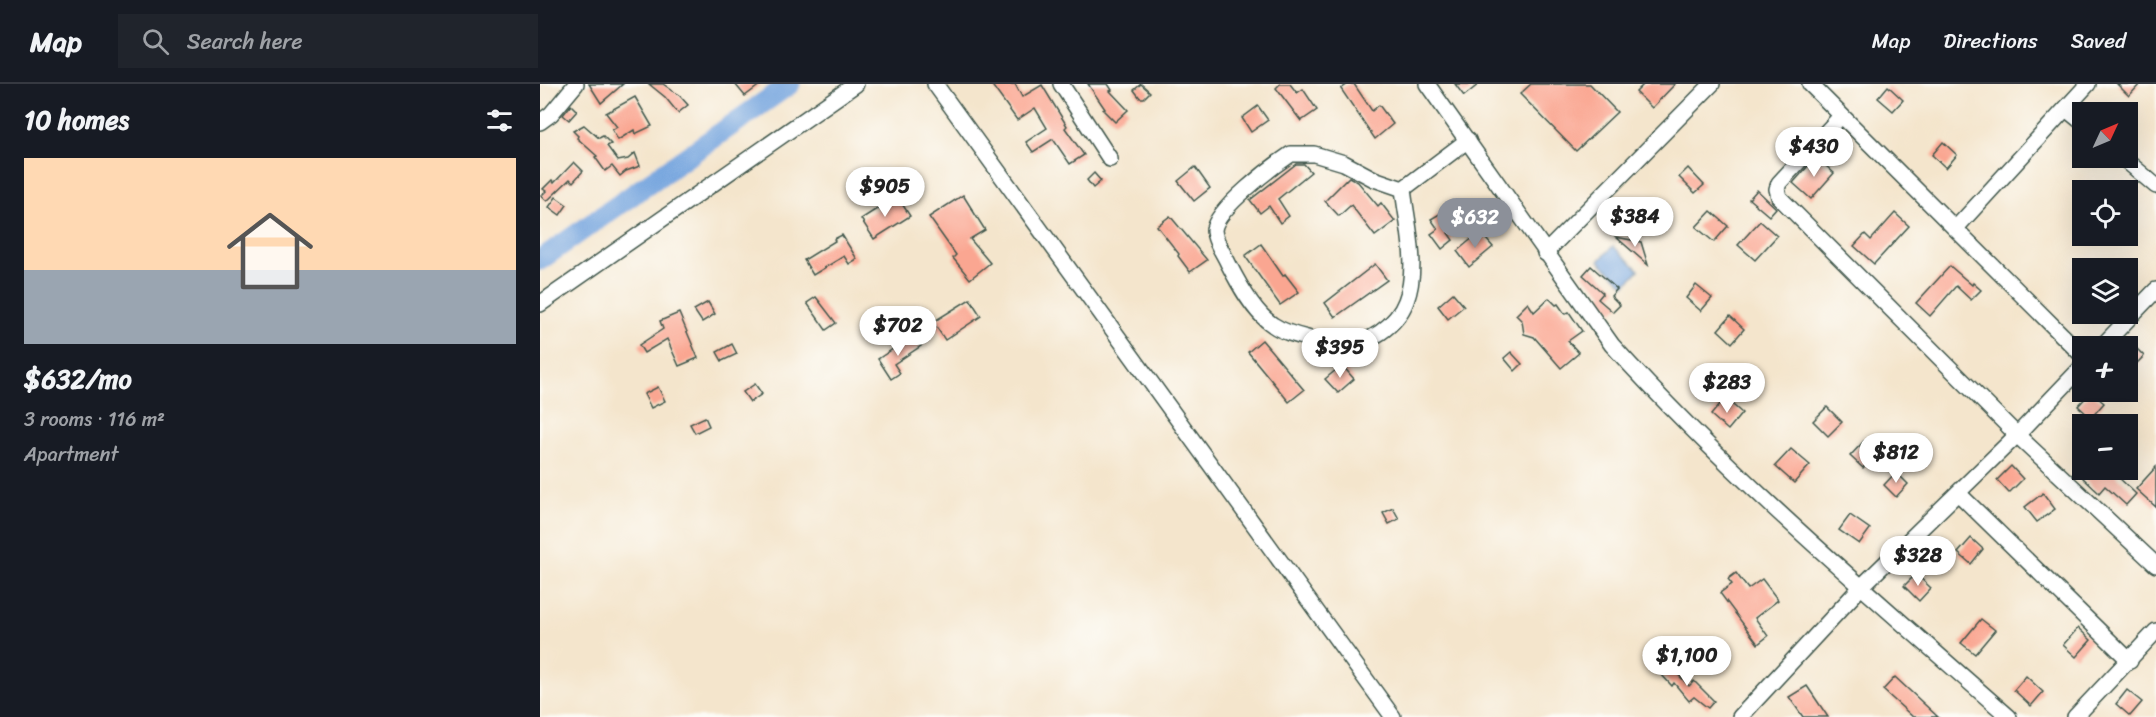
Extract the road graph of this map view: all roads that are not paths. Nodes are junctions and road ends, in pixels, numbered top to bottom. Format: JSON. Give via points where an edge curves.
{"nodes":[{"id":1,"x":576,"y":84,"type":"edge"},
{"id":2,"x":856,"y":84,"type":"edge"},
{"id":3,"x":934,"y":84,"type":"edge"},
{"id":4,"x":1062,"y":84,"type":"edge"},
{"id":5,"x":1427,"y":84,"type":"edge"},
{"id":6,"x":1712,"y":84,"type":"edge"},
{"id":7,"x":1810,"y":84,"type":"edge"},
{"id":8,"x":2088,"y":84,"type":"edge"},
{"id":9,"x":2067,"y":109,"type":"junction"},
{"id":10,"x":2072,"y":113,"type":"edge"},
{"id":11,"x":1841,"y":116,"type":"junction"},
{"id":12,"x":540,"y":122,"type":"edge"},
{"id":13,"x":1468,"y":140,"type":"junction"},
{"id":14,"x":1110,"y":159,"type":"dead end"},
{"id":15,"x":2135,"y":168,"type":"edge"},
{"id":16,"x":2156,"y":186,"type":"edge"},
{"id":17,"x":1404,"y":189,"type":"junction"},
{"id":18,"x":1956,"y":228,"type":"junction"},
{"id":19,"x":1545,"y":253,"type":"junction"},
{"id":20,"x":2156,"y":290,"type":"edge"},
{"id":21,"x":540,"y":304,"type":"edge"},
{"id":22,"x":2112,"y":336,"type":"edge"},
{"id":23,"x":2072,"y":345,"type":"edge"},
{"id":24,"x":2072,"y":377,"type":"edge"},
{"id":25,"x":2017,"y":435,"type":"junction"},
{"id":26,"x":1958,"y":493,"type":"junction"},
{"id":27,"x":2156,"y":565,"type":"edge"},
{"id":28,"x":1861,"y":587,"type":"junction"},
{"id":29,"x":2156,"y":631,"type":"edge"},
{"id":30,"x":2130,"y":661,"type":"junction"},
{"id":31,"x":1393,"y":717,"type":"edge"},
{"id":32,"x":1740,"y":717,"type":"edge"},
{"id":33,"x":2009,"y":717,"type":"edge"},
{"id":34,"x":2075,"y":717,"type":"edge"}],
"edges":[{"from":1,"to":12,"type":"street"},
{"from":2,"to":21,"type":"street"},
{"from":3,"to":31,"type":"street"},
{"from":4,"to":14,"type":"street"},
{"from":5,"to":13,"type":"street"},
{"from":6,"to":19,"type":"street"},
{"from":7,"to":11,"type":"street"},
{"from":8,"to":9,"type":"street"},
{"from":9,"to":10,"type":"street"},
{"from":9,"to":18,"type":"street"},
{"from":11,"to":18,"type":"street"},
{"from":11,"to":25,"type":"street","via":[[1779,183],[1779,197]]},
{"from":13,"to":17,"type":"street"},
{"from":13,"to":19,"type":"street"},
{"from":15,"to":16,"type":"street"},
{"from":17,"to":17,"type":"street","via":[[1411,284],[1398,317],[1384,331],[1366,340],[1344,345],[1293,334],[1272,325],[1251,302],[1215,234],[1216,224],[1231,203],[1269,168],[1291,154],[1314,154]]},
{"from":18,"to":23,"type":"street"},
{"from":19,"to":28,"type":"street","via":[[1612,345],[1647,385],[1721,460]]},
{"from":20,"to":22,"type":"street"},
{"from":24,"to":25,"type":"street"},
{"from":25,"to":26,"type":"street"},
{"from":25,"to":27,"type":"street"},
{"from":26,"to":28,"type":"street"},
{"from":26,"to":30,"type":"street"},
{"from":28,"to":32,"type":"street"},
{"from":28,"to":33,"type":"street"},
{"from":29,"to":30,"type":"street"},
{"from":30,"to":34,"type":"street"}]}
